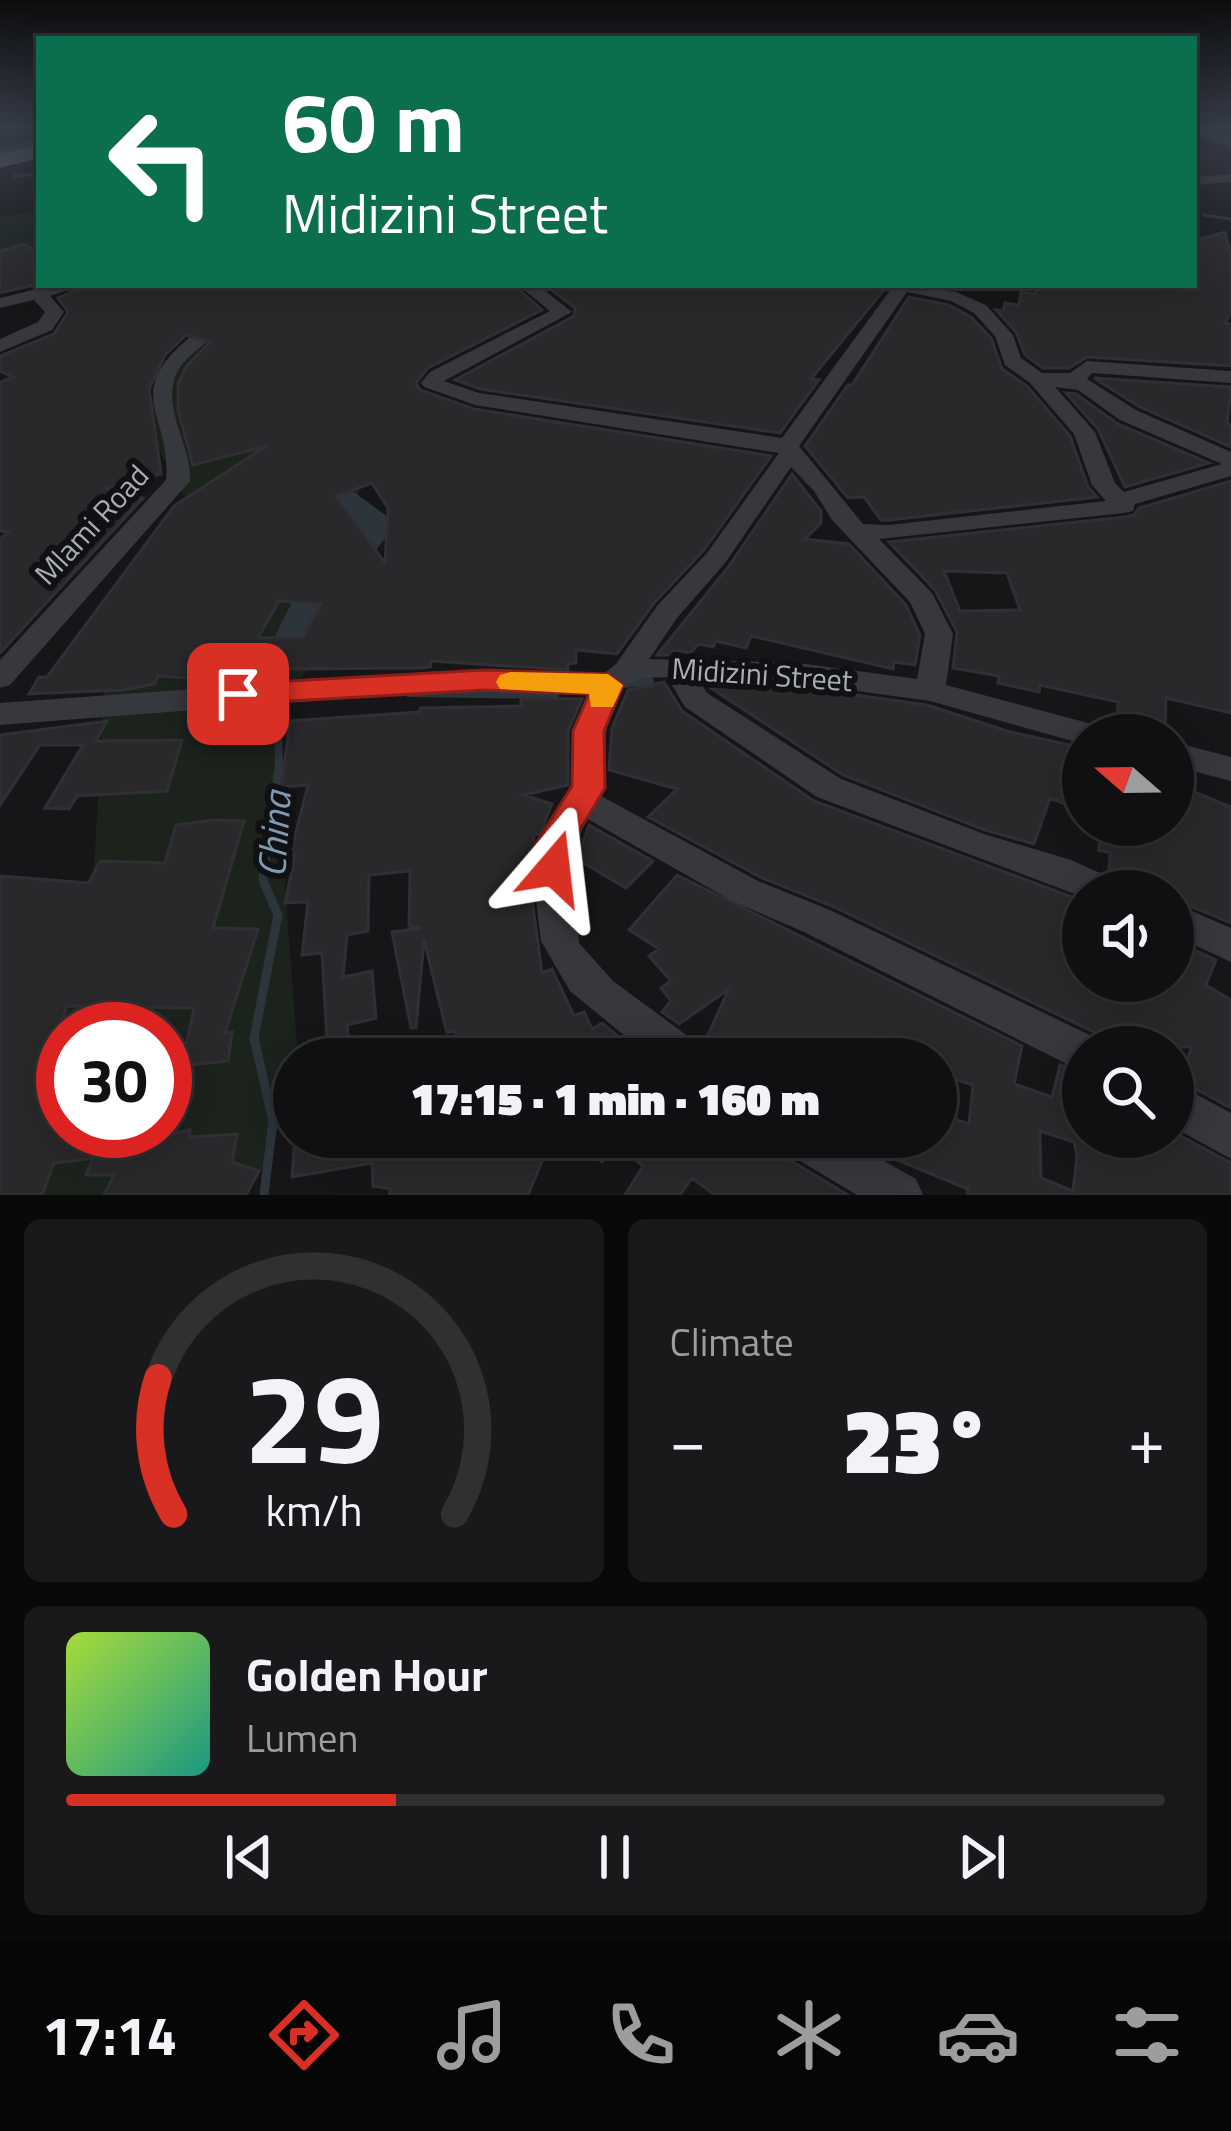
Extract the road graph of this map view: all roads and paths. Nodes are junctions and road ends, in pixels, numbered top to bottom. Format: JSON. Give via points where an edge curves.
{"nodes":[{"id":1,"x":65,"y":288,"type":"edge"},
{"id":2,"x":531,"y":288,"type":"edge"},
{"id":3,"x":900,"y":288,"type":"edge"},
{"id":4,"x":913,"y":288,"type":"edge"},
{"id":5,"x":40,"y":296,"type":"junction"},
{"id":6,"x":0,"y":303,"type":"edge"},
{"id":7,"x":196,"y":342,"type":"dead end"},
{"id":8,"x":0,"y":346,"type":"edge"},
{"id":9,"x":1231,"y":377,"type":"edge"},
{"id":10,"x":1046,"y":380,"type":"junction"},
{"id":11,"x":789,"y":450,"type":"junction"},
{"id":12,"x":1231,"y":460,"type":"edge"},
{"id":13,"x":1231,"y":469,"type":"edge"},
{"id":14,"x":1124,"y":506,"type":"junction"},
{"id":15,"x":857,"y":531,"type":"junction"},
{"id":16,"x":674,"y":668,"type":"junction"},
{"id":17,"x":0,"y":678,"type":"edge"},
{"id":18,"x":617,"y":678,"type":"junction"},
{"id":19,"x":930,"y":691,"type":"junction"},
{"id":20,"x":0,"y":714,"type":"edge"},
{"id":21,"x":1062,"y":727,"type":"edge"},
{"id":22,"x":1194,"y":759,"type":"edge"},
{"id":23,"x":1231,"y":769,"type":"edge"},
{"id":24,"x":581,"y":800,"type":"junction"},
{"id":25,"x":1062,"y":875,"type":"edge"},
{"id":26,"x":1194,"y":928,"type":"edge"},
{"id":27,"x":1231,"y":946,"type":"edge"},
{"id":28,"x":659,"y":1038,"type":"edge"},
{"id":29,"x":1062,"y":1043,"type":"edge"},
{"id":30,"x":1194,"y":1115,"type":"edge"},
{"id":31,"x":1231,"y":1137,"type":"edge"},
{"id":32,"x":836,"y":1158,"type":"edge"},
{"id":33,"x":900,"y":1195,"type":"edge"}],
"edges":[{"from":1,"to":5,"type":"street"},
{"from":2,"to":11,"type":"street","via":[[563,312],[431,382],[475,399]]},
{"from":3,"to":11,"type":"street"},
{"from":4,"to":10,"type":"street","via":[[974,304],[1004,335],[1012,361]]},
{"from":5,"to":6,"type":"street"},
{"from":5,"to":8,"type":"street","via":[[55,312],[47,324]]},
{"from":7,"to":17,"type":"street","name":"Mlami Road","via":[[178,355],[160,388],[178,481]]},
{"from":9,"to":10,"type":"street","via":[[1087,368],[1076,379]]},
{"from":10,"to":12,"type":"street","via":[[1084,385],[1128,415]]},
{"from":10,"to":14,"type":"street"},
{"from":11,"to":15,"type":"street"},
{"from":11,"to":18,"type":"street","via":[[716,558]]},
{"from":13,"to":14,"type":"street","via":[[1122,500]]},
{"from":14,"to":15,"type":"street"},
{"from":15,"to":19,"type":"street","via":[[922,599],[939,634]]},
{"from":16,"to":18,"type":"street","name":"Midizini Street"},
{"from":16,"to":19,"type":"street","name":"Midizini Street","via":[[798,673]]},
{"from":16,"to":25,"type":"street","via":[[696,700],[829,788]]},
{"from":18,"to":20,"type":"street","name":"Midizini Street","via":[[441,681]]},
{"from":18,"to":24,"type":"street","via":[[589,731],[589,788]]},
{"from":19,"to":21,"type":"street","name":"Midizini Street"},
{"from":22,"to":23,"type":"street"},
{"from":24,"to":28,"type":"street","via":[[553,843],[563,953],[600,997]]},
{"from":24,"to":29,"type":"street","via":[[745,891]]},
{"from":26,"to":27,"type":"street"},
{"from":30,"to":31,"type":"street"},
{"from":32,"to":33,"type":"street"}]}
